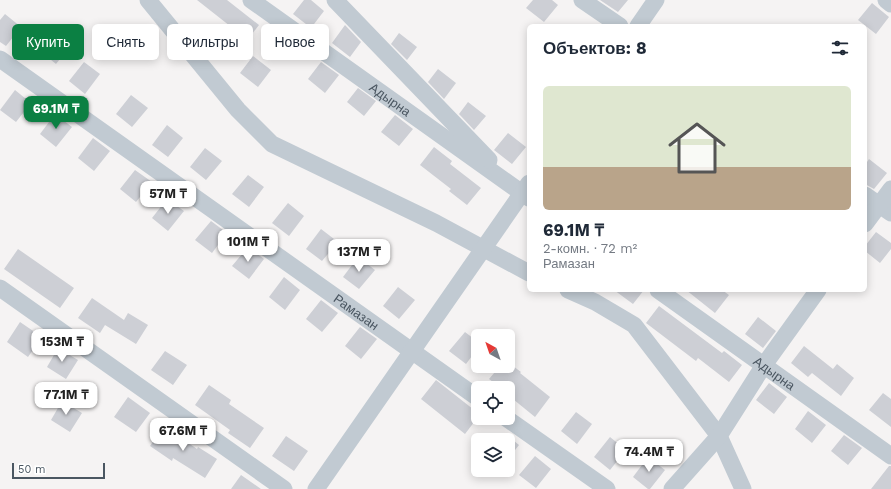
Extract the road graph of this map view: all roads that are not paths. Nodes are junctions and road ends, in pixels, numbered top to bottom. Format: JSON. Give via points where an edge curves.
{"nodes":[{"id":1,"x":148,"y":0,"type":"edge"},
{"id":2,"x":251,"y":0,"type":"edge"},
{"id":3,"x":335,"y":0,"type":"edge"},
{"id":4,"x":582,"y":0,"type":"edge"},
{"id":5,"x":656,"y":0,"type":"edge"},
{"id":6,"x":886,"y":0,"type":"edge"},
{"id":7,"x":891,"y":4,"type":"edge"},
{"id":8,"x":617,"y":24,"type":"edge"},
{"id":9,"x":639,"y":24,"type":"edge"},
{"id":10,"x":0,"y":59,"type":"edge"},
{"id":11,"x":891,"y":189,"type":"edge"},
{"id":12,"x":524,"y":191,"type":"edge"},
{"id":13,"x":867,"y":196,"type":"edge"},
{"id":14,"x":885,"y":209,"type":"edge"},
{"id":15,"x":867,"y":222,"type":"edge"},
{"id":16,"x":483,"y":248,"type":"junction"},
{"id":17,"x":527,"y":271,"type":"edge"},
{"id":18,"x":0,"y":288,"type":"edge"},
{"id":19,"x":572,"y":292,"type":"edge"},
{"id":20,"x":661,"y":292,"type":"edge"},
{"id":21,"x":817,"y":292,"type":"edge"},
{"id":22,"x":412,"y":351,"type":"junction"},
{"id":23,"x":764,"y":365,"type":"junction"},
{"id":24,"x":471,"y":393,"type":"edge"},
{"id":25,"x":515,"y":424,"type":"edge"},
{"id":26,"x":719,"y":436,"type":"junction"},
{"id":27,"x":891,"y":456,"type":"edge"},
{"id":28,"x":284,"y":489,"type":"edge"},
{"id":29,"x":316,"y":489,"type":"edge"},
{"id":30,"x":607,"y":489,"type":"edge"},
{"id":31,"x":672,"y":489,"type":"edge"},
{"id":32,"x":743,"y":489,"type":"edge"}],
"edges":[{"from":1,"to":16,"type":"street","via":[[238,110],[272,144]]},
{"from":2,"to":12,"type":"street","name":"Адырна"},
{"from":3,"to":12,"type":"street"},
{"from":4,"to":8,"type":"street"},
{"from":5,"to":9,"type":"street"},
{"from":6,"to":7,"type":"street"},
{"from":10,"to":22,"type":"street","name":"Рамазан"},
{"from":11,"to":14,"type":"street"},
{"from":12,"to":16,"type":"street"},
{"from":13,"to":14,"type":"street"},
{"from":14,"to":15,"type":"street"},
{"from":16,"to":17,"type":"street"},
{"from":16,"to":22,"type":"street"},
{"from":18,"to":28,"type":"street"},
{"from":19,"to":26,"type":"street","via":[[634,325]]},
{"from":20,"to":23,"type":"street","name":"Адырна"},
{"from":21,"to":23,"type":"street"},
{"from":22,"to":24,"type":"street","name":"Рамазан"},
{"from":22,"to":29,"type":"street"},
{"from":23,"to":26,"type":"street"},
{"from":23,"to":27,"type":"street","name":"Адырна"},
{"from":25,"to":30,"type":"street"},
{"from":26,"to":31,"type":"street"},
{"from":26,"to":32,"type":"street"}]}
